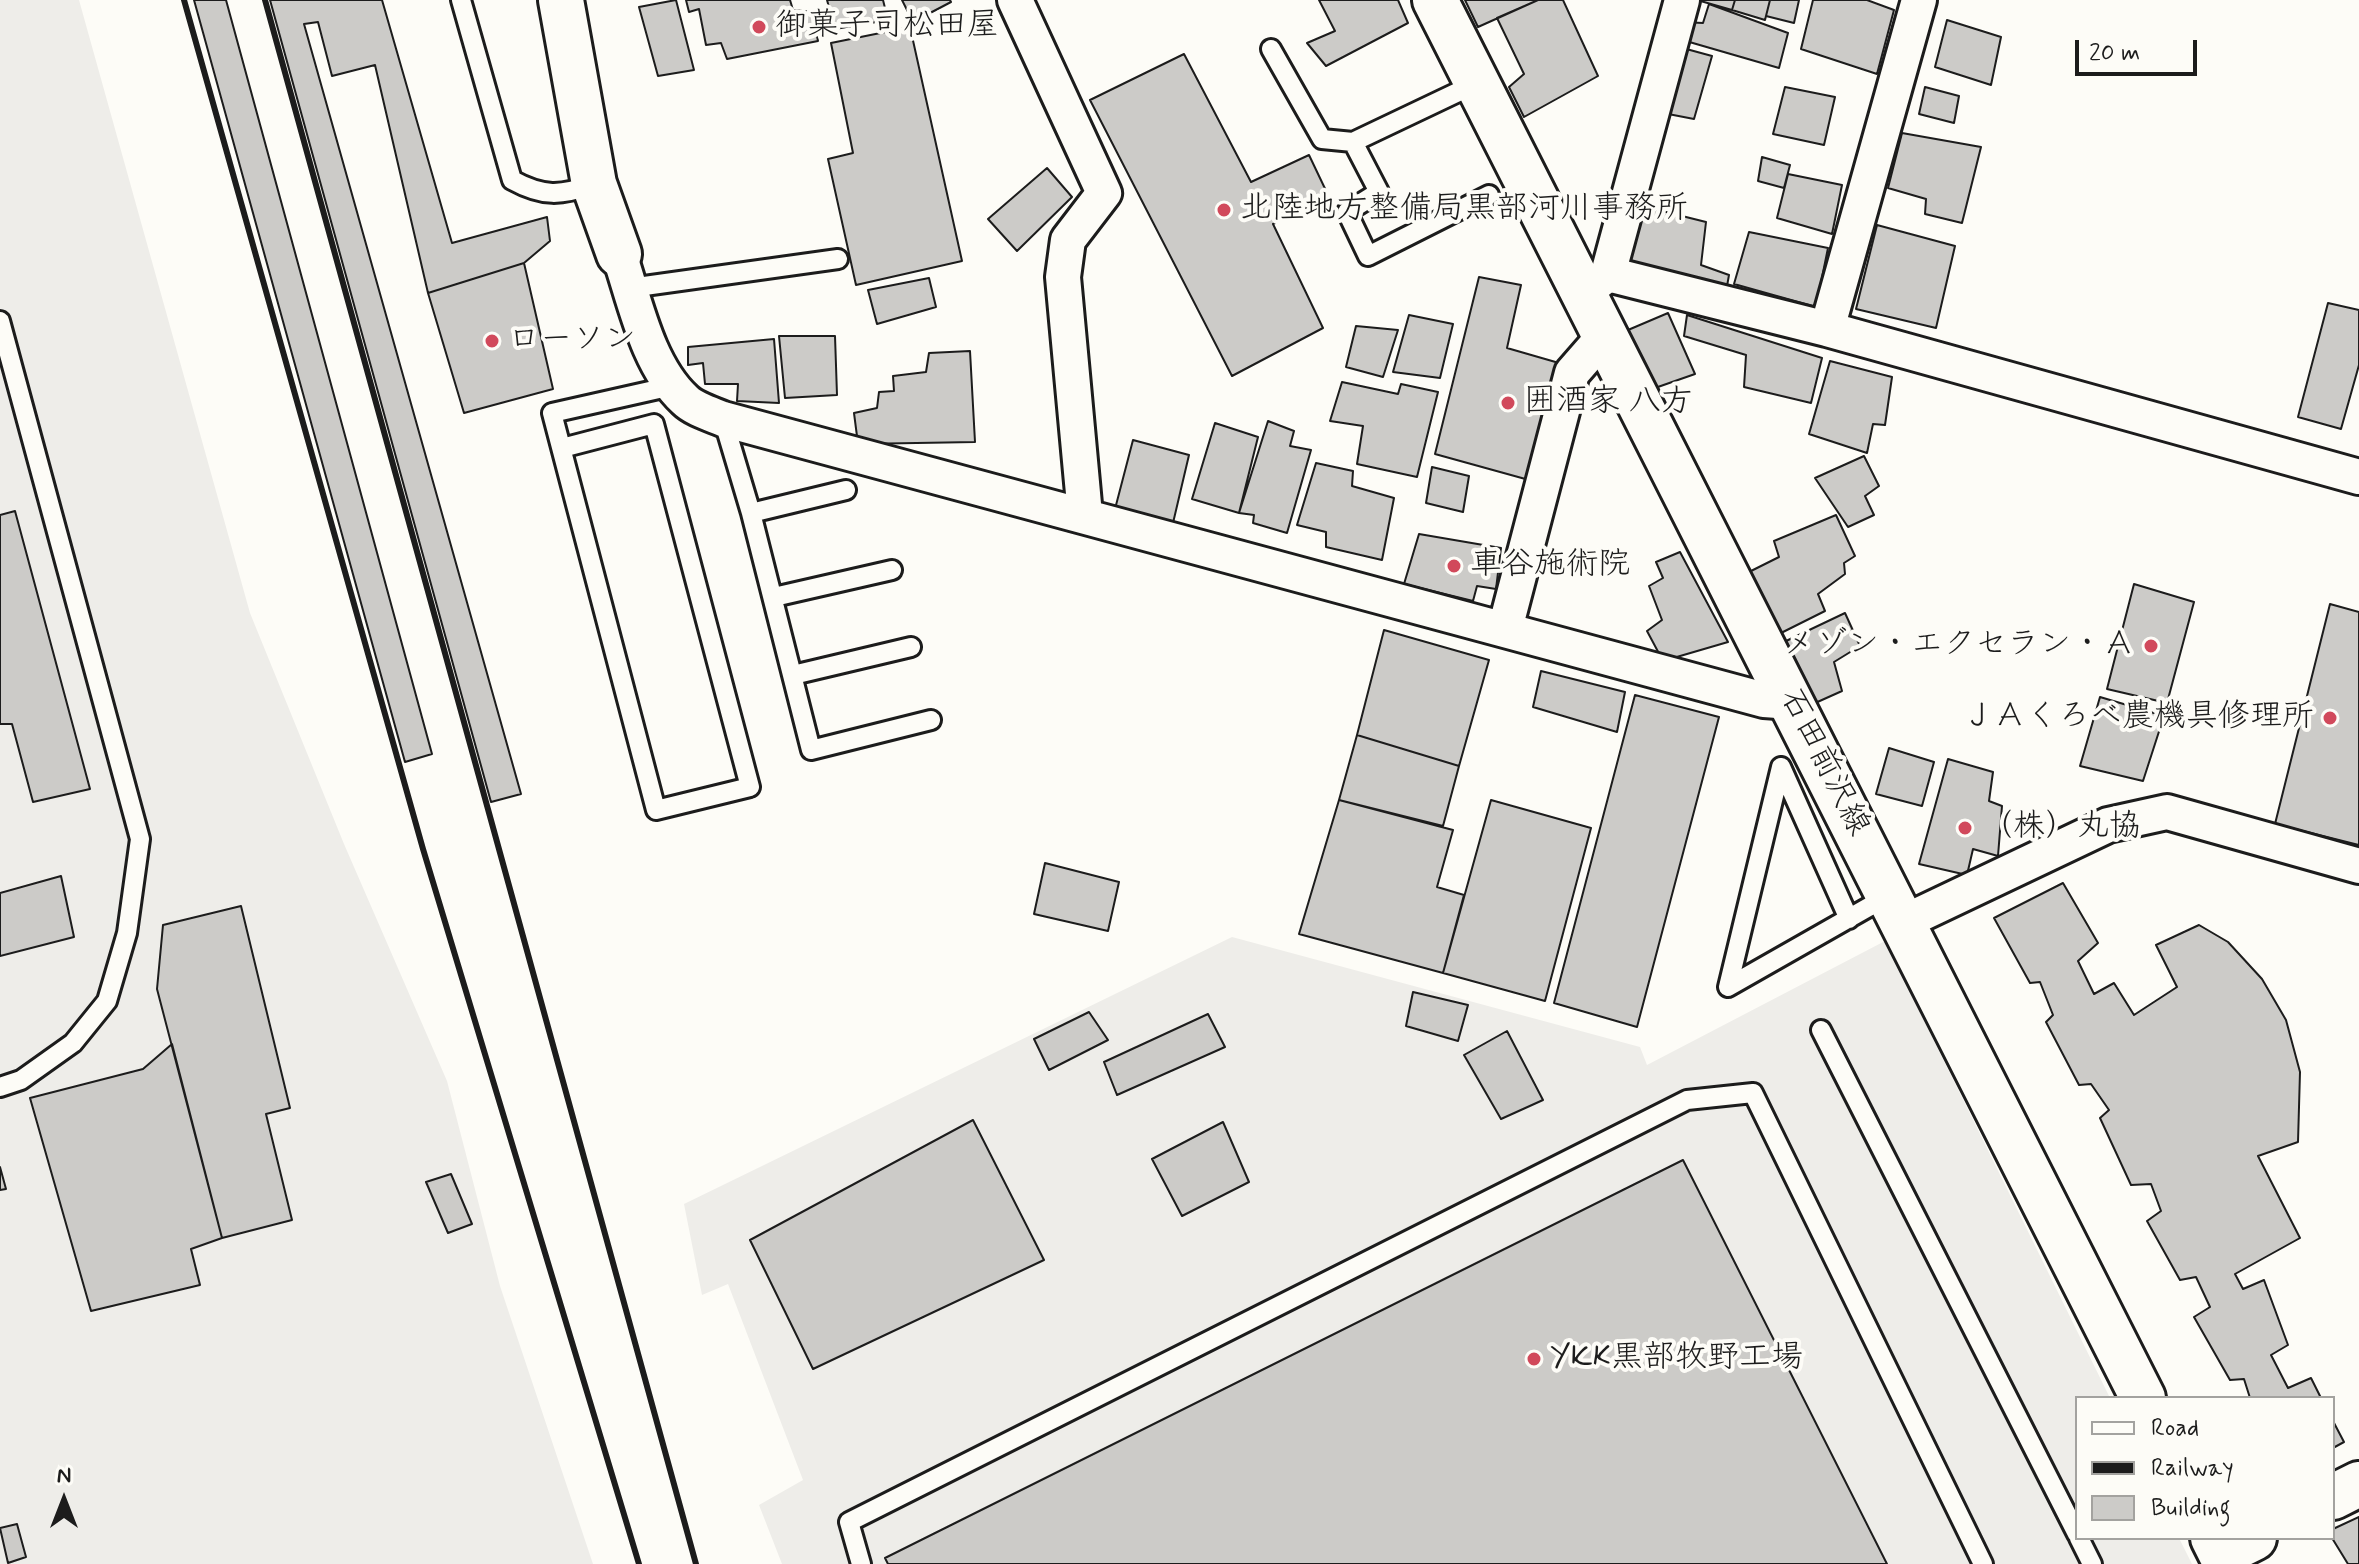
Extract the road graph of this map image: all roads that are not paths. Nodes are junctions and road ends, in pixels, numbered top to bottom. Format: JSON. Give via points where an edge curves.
{"nodes":[{"id":1,"x":461,"y":0,"type":"edge"},
{"id":2,"x":561,"y":0,"type":"edge"},
{"id":3,"x":1015,"y":0,"type":"edge"},
{"id":4,"x":1435,"y":0,"type":"edge"},
{"id":5,"x":1682,"y":0,"type":"edge"},
{"id":6,"x":1919,"y":0,"type":"edge"},
{"id":7,"x":1271,"y":49,"type":"dead end"},
{"id":8,"x":1477,"y":83,"type":"junction"},
{"id":9,"x":1353,"y":142,"type":"junction"},
{"id":10,"x":594,"y":184,"type":"junction"},
{"id":11,"x":1489,"y":195,"type":"dead end"},
{"id":12,"x":838,"y":259,"type":"dead end"},
{"id":13,"x":624,"y":271,"type":"junction"},
{"id":14,"x":1597,"y":283,"type":"junction"},
{"id":15,"x":0,"y":321,"type":"edge"},
{"id":16,"x":1827,"y":329,"type":"junction"},
{"id":17,"x":1606,"y":334,"type":"junction"},
{"id":18,"x":672,"y":386,"type":"junction"},
{"id":19,"x":723,"y":419,"type":"junction"},
{"id":20,"x":562,"y":448,"type":"junction"},
{"id":21,"x":2359,"y":477,"type":"edge"},
{"id":22,"x":846,"y":490,"type":"dead end"},
{"id":23,"x":751,"y":513,"type":"junction"},
{"id":24,"x":1085,"y":515,"type":"junction"},
{"id":25,"x":892,"y":570,"type":"dead end"},
{"id":26,"x":774,"y":597,"type":"junction"},
{"id":27,"x":1505,"y":629,"type":"junction"},
{"id":28,"x":911,"y":647,"type":"dead end"},
{"id":29,"x":793,"y":675,"type":"junction"},
{"id":30,"x":1792,"y":702,"type":"junction"},
{"id":31,"x":931,"y":720,"type":"dead end"},
{"id":32,"x":2359,"y":866,"type":"edge"},
{"id":33,"x":1897,"y":908,"type":"junction"},
{"id":34,"x":1849,"y":919,"type":"junction"},
{"id":35,"x":1821,"y":1030,"type":"dead end"},
{"id":36,"x":0,"y":1087,"type":"edge"},
{"id":37,"x":2142,"y":1396,"type":"edge"},
{"id":38,"x":2359,"y":1484,"type":"edge"},
{"id":39,"x":2335,"y":1496,"type":"edge"},
{"id":40,"x":2075,"y":1530,"type":"edge"},
{"id":41,"x":2080,"y":1540,"type":"edge"},
{"id":42,"x":861,"y":1564,"type":"edge"},
{"id":43,"x":1983,"y":1564,"type":"edge"},
{"id":44,"x":2092,"y":1564,"type":"edge"}],
"edges":[{"from":1,"to":10,"type":"lane","via":[[512,180],[535,193],[571,193]]},
{"from":2,"to":10,"type":"main road"},
{"from":3,"to":24,"type":"street","via":[[1104,193],[1068,240],[1063,277]]},
{"from":4,"to":8,"type":"main road","name":"石田前沢線"},
{"from":5,"to":14,"type":"street"},
{"from":6,"to":16,"type":"street"},
{"from":7,"to":9,"type":"lane","via":[[1322,139]]},
{"from":8,"to":9,"type":"lane"},
{"from":8,"to":14,"type":"main road","name":"石田前沢線"},
{"from":9,"to":11,"type":"lane","via":[[1379,192],[1347,212],[1368,256]]},
{"from":10,"to":13,"type":"main road"},
{"from":12,"to":13,"type":"lane"},
{"from":13,"to":18,"type":"street"},
{"from":14,"to":16,"type":"street"},
{"from":14,"to":17,"type":"main road","name":"石田前沢線"},
{"from":15,"to":36,"type":"lane","via":[[140,839],[127,933],[107,1001],[73,1043],[21,1080]]},
{"from":16,"to":21,"type":"street"},
{"from":17,"to":27,"type":"street","via":[[1572,373]]},
{"from":17,"to":30,"type":"main road","name":"石田前沢線"},
{"from":18,"to":19,"type":"street","via":[[687,403]]},
{"from":18,"to":20,"type":"lane","via":[[552,413]]},
{"from":19,"to":23,"type":"lane"},
{"from":19,"to":24,"type":"street"},
{"from":20,"to":20,"type":"lane","via":[[656,810],[750,787],[654,424]]},
{"from":22,"to":23,"type":"lane"},
{"from":23,"to":26,"type":"lane"},
{"from":24,"to":27,"type":"street"},
{"from":25,"to":26,"type":"lane"},
{"from":26,"to":29,"type":"lane"},
{"from":27,"to":30,"type":"street","via":[[1764,700]]},
{"from":28,"to":29,"type":"lane"},
{"from":29,"to":31,"type":"lane","via":[[811,750]]},
{"from":30,"to":33,"type":"main road","name":"石田前沢線"},
{"from":32,"to":33,"type":"street","via":[[2167,812],[2108,825]]},
{"from":33,"to":34,"type":"lane"},
{"from":33,"to":37,"type":"main road","name":"石田前沢線"},
{"from":34,"to":34,"type":"lane","via":[[1728,987],[1781,767],[1830,877]]},
{"from":35,"to":40,"type":"lane"},
{"from":38,"to":39,"type":"main road"},
{"from":41,"to":44,"type":"lane"},
{"from":42,"to":43,"type":"lane","via":[[849,1522],[1687,1100],[1753,1093]]}]}
